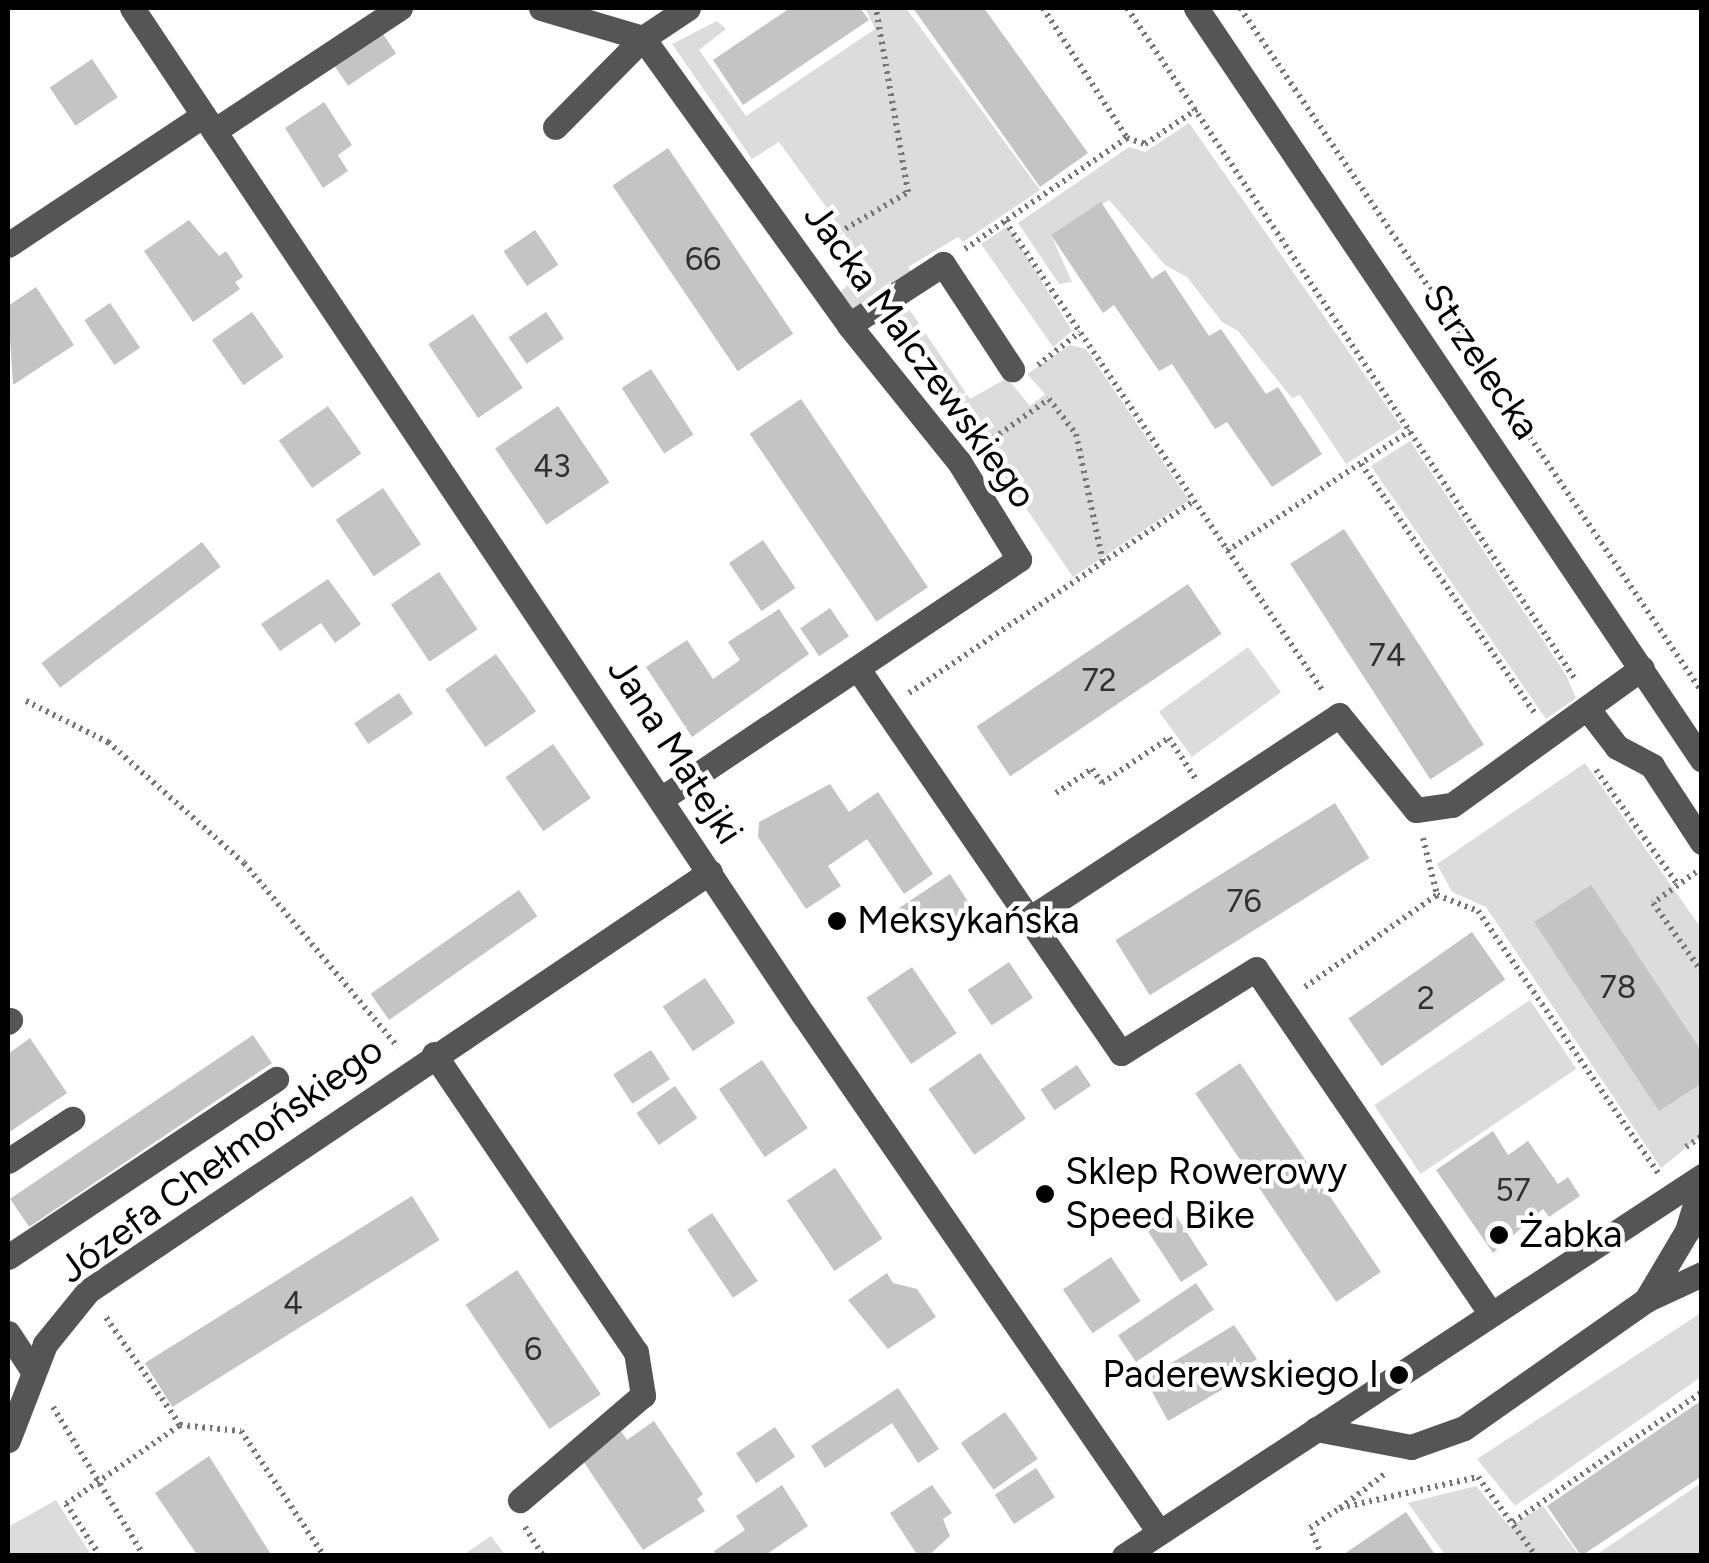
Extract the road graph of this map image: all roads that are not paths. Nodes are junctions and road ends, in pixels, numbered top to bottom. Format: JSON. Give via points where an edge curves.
{"nodes":[{"id":1,"x":132,"y":8,"type":"edge"},
{"id":2,"x":400,"y":8,"type":"edge"},
{"id":3,"x":541,"y":8,"type":"edge"},
{"id":4,"x":688,"y":8,"type":"edge"},
{"id":5,"x":1196,"y":8,"type":"edge"},
{"id":6,"x":643,"y":38,"type":"junction"},
{"id":7,"x":208,"y":124,"type":"junction"},
{"id":8,"x":555,"y":127,"type":"dead end"},
{"id":9,"x":8,"y":245,"type":"edge"},
{"id":10,"x":849,"y":324,"type":"junction"},
{"id":11,"x":1012,"y":369,"type":"dead end"},
{"id":12,"x":1642,"y":668,"type":"junction"},
{"id":13,"x":858,"y":669,"type":"junction"},
{"id":14,"x":1587,"y":708,"type":"junction"},
{"id":15,"x":1702,"y":760,"type":"edge"},
{"id":16,"x":661,"y":799,"type":"junction"},
{"id":17,"x":1702,"y":842,"type":"edge"},
{"id":18,"x":710,"y":872,"type":"junction"},
{"id":19,"x":1029,"y":919,"type":"junction"},
{"id":20,"x":425,"y":1061,"type":"junction"},
{"id":21,"x":276,"y":1078,"type":"dead end"},
{"id":22,"x":72,"y":1119,"type":"dead end"},
{"id":23,"x":8,"y":1161,"type":"edge"},
{"id":24,"x":1702,"y":1179,"type":"edge"},
{"id":25,"x":8,"y":1256,"type":"edge"},
{"id":26,"x":1702,"y":1274,"type":"edge"},
{"id":27,"x":1646,"y":1300,"type":"junction"},
{"id":28,"x":1491,"y":1314,"type":"junction"},
{"id":29,"x":8,"y":1333,"type":"edge"},
{"id":30,"x":33,"y":1371,"type":"junction"},
{"id":31,"x":1316,"y":1429,"type":"junction"},
{"id":32,"x":8,"y":1440,"type":"edge"},
{"id":33,"x":520,"y":1500,"type":"dead end"},
{"id":34,"x":1160,"y":1532,"type":"junction"},
{"id":35,"x":1124,"y":1556,"type":"edge"}],
"edges":[{"from":1,"to":7,"type":"street","name":"Jana Matejki"},
{"from":2,"to":7,"type":"street"},
{"from":3,"to":6,"type":"street"},
{"from":4,"to":6,"type":"street"},
{"from":5,"to":12,"type":"street","name":"Strzelecka"},
{"from":6,"to":8,"type":"street"},
{"from":6,"to":10,"type":"street","name":"Jacka Malczewskiego"},
{"from":7,"to":9,"type":"street"},
{"from":7,"to":16,"type":"street","name":"Jana Matejki"},
{"from":10,"to":11,"type":"street","via":[[943,264]]},
{"from":10,"to":13,"type":"street","name":"Jacka Malczewskiego","via":[[958,462],[1019,559]]},
{"from":12,"to":14,"type":"street"},
{"from":12,"to":15,"type":"street","name":"Strzelecka"},
{"from":13,"to":16,"type":"street","name":"Jacka Malczewskiego"},
{"from":13,"to":19,"type":"street"},
{"from":14,"to":17,"type":"street","via":[[1617,747],[1652,766]]},
{"from":14,"to":19,"type":"street","via":[[1452,806],[1416,810],[1339,715]]},
{"from":16,"to":18,"type":"street","name":"Jana Matejki"},
{"from":18,"to":20,"type":"street","name":"Józefa Chełmońskiego"},
{"from":18,"to":34,"type":"street","name":"Jana Matejki"},
{"from":19,"to":28,"type":"street","via":[[1120,1053],[1256,970]]},
{"from":20,"to":30,"type":"street","name":"Józefa Chełmońskiego","via":[[88,1291],[45,1344]]},
{"from":20,"to":33,"type":"street","name":"Józefa Chełmońskiego","via":[[636,1352],[643,1395]]},
{"from":21,"to":25,"type":"street"},
{"from":22,"to":23,"type":"street"},
{"from":24,"to":27,"type":"street","via":[[1687,1231]]},
{"from":24,"to":28,"type":"street"},
{"from":26,"to":27,"type":"street"},
{"from":27,"to":31,"type":"street","via":[[1464,1428],[1411,1448],[1385,1448]]},
{"from":28,"to":31,"type":"street"},
{"from":29,"to":30,"type":"street"},
{"from":30,"to":32,"type":"street","name":"Józefa Chełmońskiego"},
{"from":31,"to":34,"type":"street"},
{"from":34,"to":35,"type":"street"}]}
